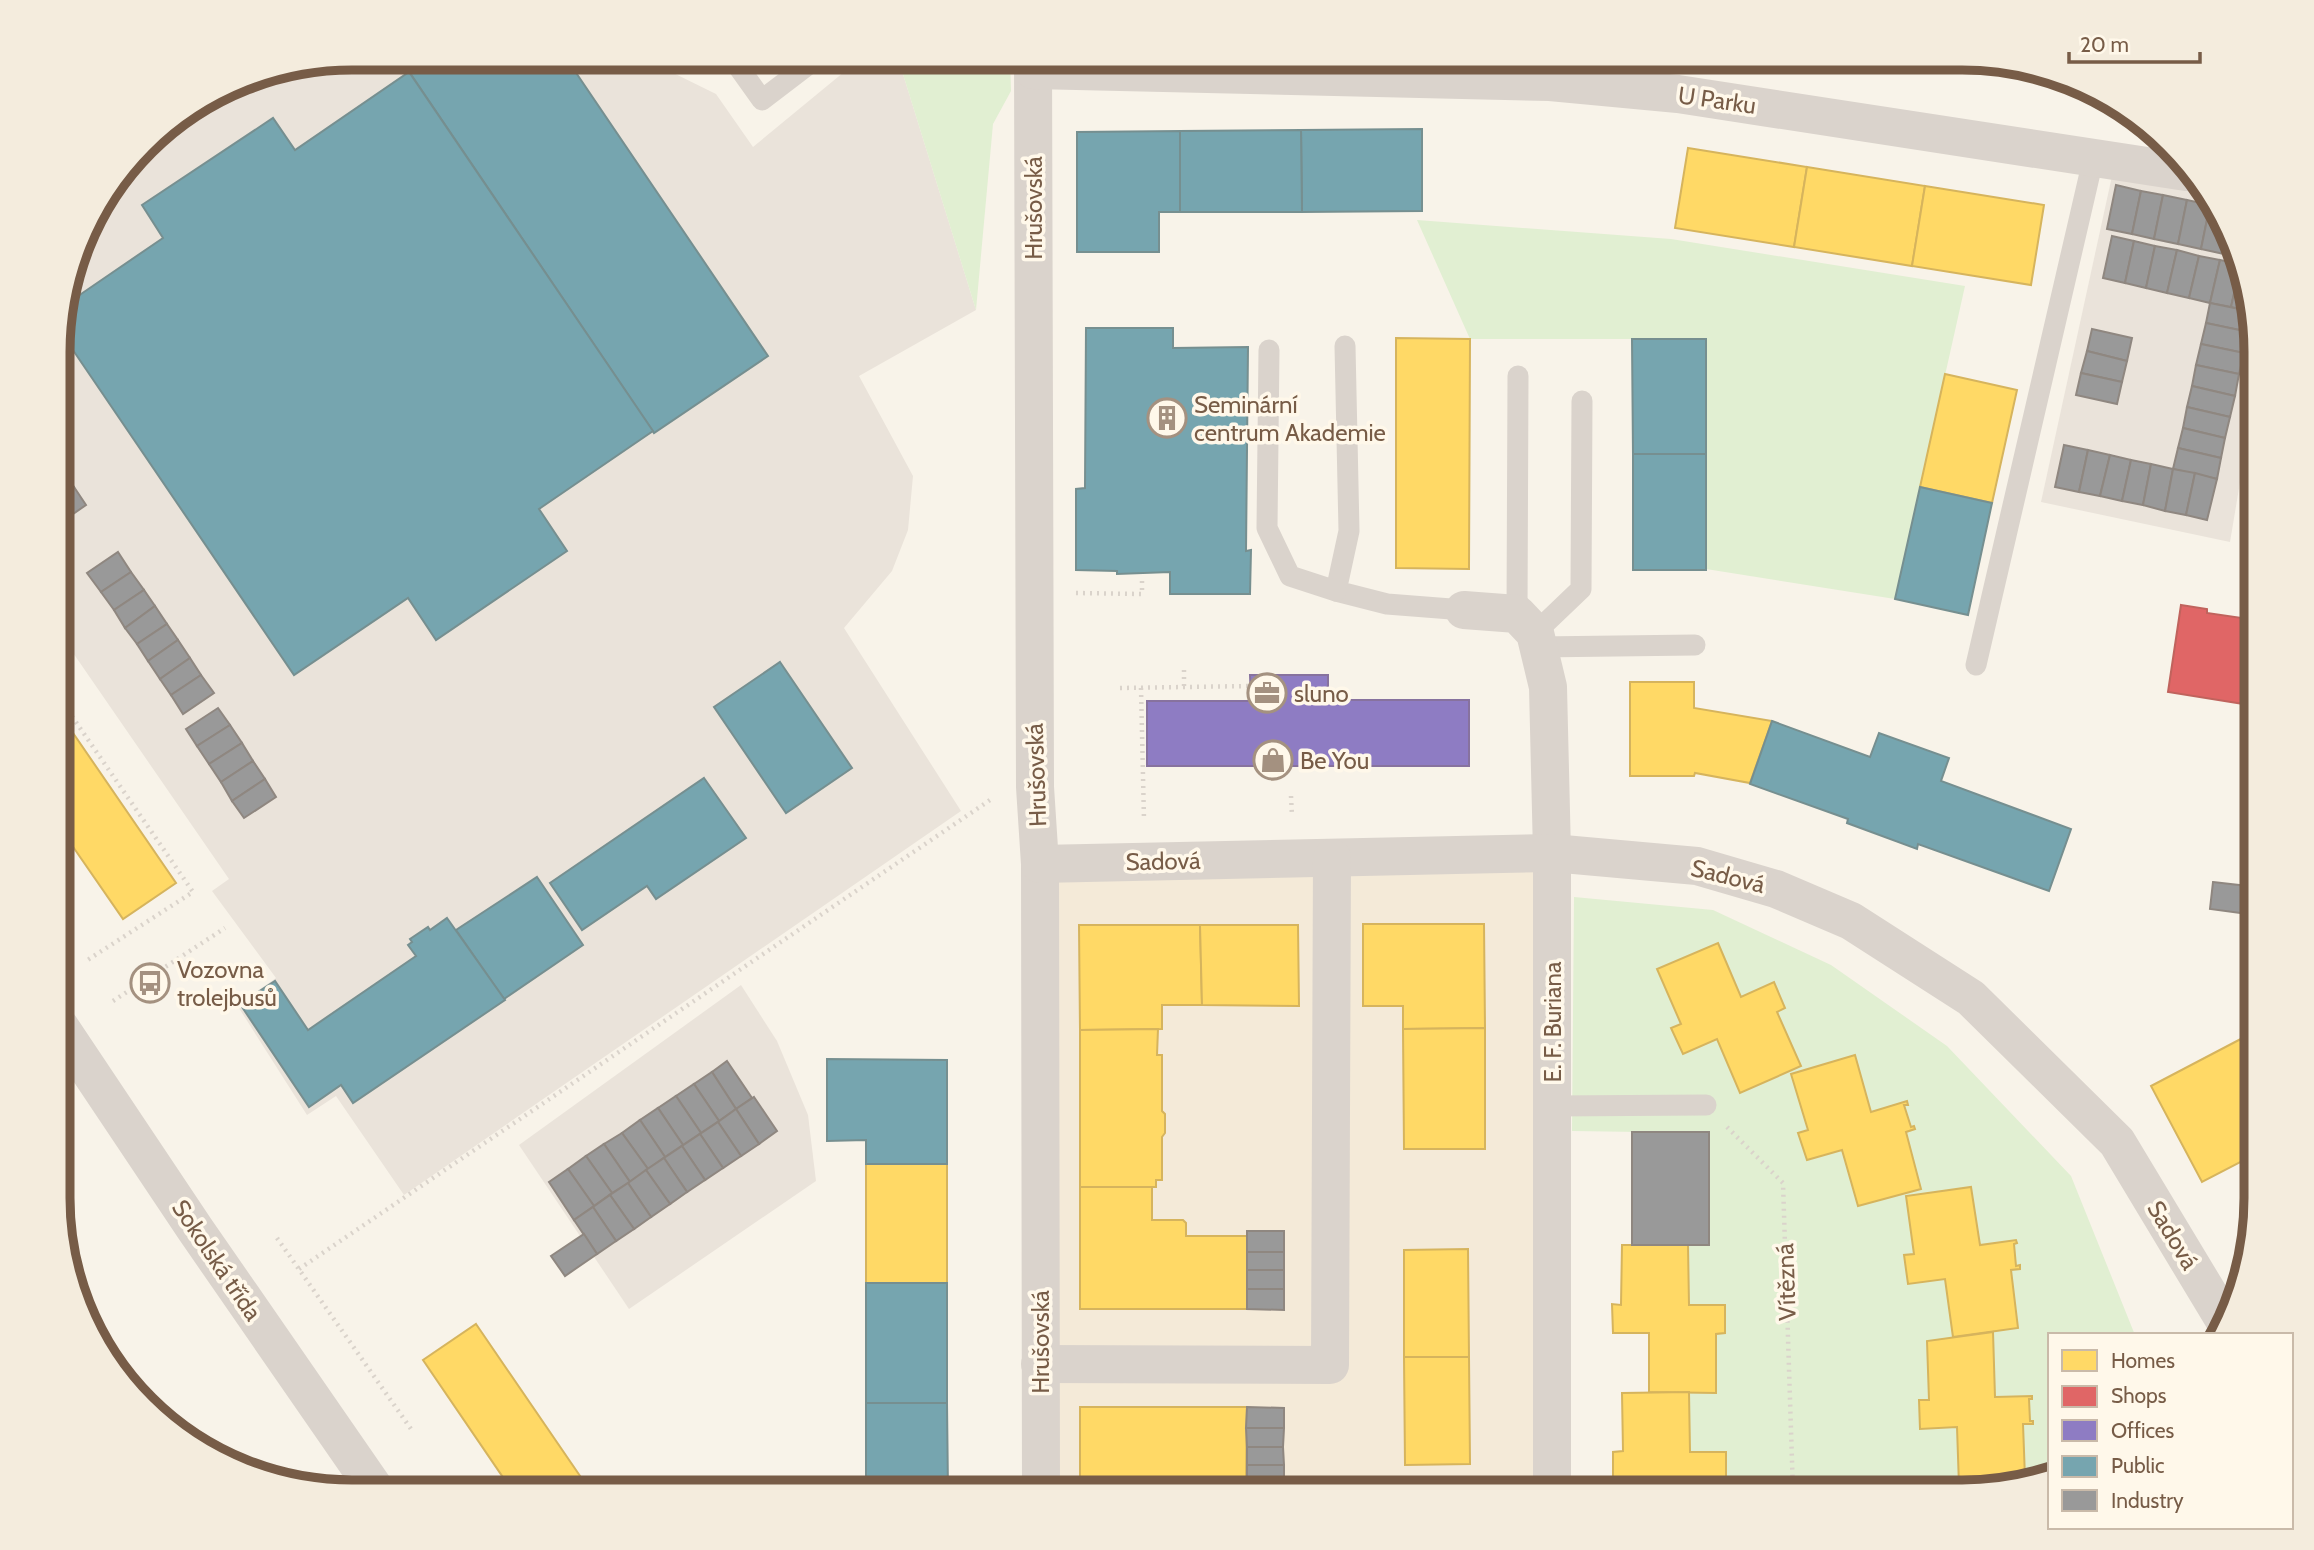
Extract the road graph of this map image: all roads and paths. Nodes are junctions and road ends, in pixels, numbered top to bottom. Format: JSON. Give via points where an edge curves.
{"nodes":[{"id":1,"x":741,"y":70,"type":"edge"},
{"id":2,"x":801,"y":70,"type":"edge"},
{"id":3,"x":1033,"y":70,"type":"edge"},
{"id":4,"x":1205,"y":70,"type":"edge"},
{"id":5,"x":2093,"y":160,"type":"junction"},
{"id":6,"x":2178,"y":171,"type":"edge"},
{"id":7,"x":1345,"y":346,"type":"dead end"},
{"id":8,"x":1269,"y":350,"type":"dead end"},
{"id":9,"x":1518,"y":376,"type":"dead end"},
{"id":10,"x":1582,"y":401,"type":"dead end"},
{"id":11,"x":1142,"y":579,"type":"dead end"},
{"id":12,"x":1336,"y":591,"type":"junction"},
{"id":13,"x":1072,"y":593,"type":"dead end"},
{"id":14,"x":1464,"y":610,"type":"joint"},
{"id":15,"x":1530,"y":631,"type":"junction"},
{"id":16,"x":1695,"y":645,"type":"dead end"},
{"id":17,"x":1976,"y":665,"type":"dead end"},
{"id":18,"x":1184,"y":670,"type":"dead end"},
{"id":19,"x":1250,"y":686,"type":"dead end"},
{"id":20,"x":1184,"y":687,"type":"junction"},
{"id":21,"x":1120,"y":688,"type":"dead end"},
{"id":22,"x":1141,"y":688,"type":"junction"},
{"id":23,"x":70,"y":714,"type":"edge"},
{"id":24,"x":1035,"y":787,"type":"junction"},
{"id":25,"x":1291,"y":796,"type":"dead end"},
{"id":26,"x":1292,"y":814,"type":"dead end"},
{"id":27,"x":1144,"y":820,"type":"dead end"},
{"id":28,"x":1552,"y":853,"type":"junction"},
{"id":29,"x":1332,"y":858,"type":"junction"},
{"id":30,"x":1040,"y":864,"type":"junction"},
{"id":31,"x":225,"y":928,"type":"dead end"},
{"id":32,"x":86,"y":961,"type":"dead end"},
{"id":33,"x":113,"y":1001,"type":"dead end"},
{"id":34,"x":70,"y":1042,"type":"edge"},
{"id":35,"x":1706,"y":1105,"type":"joint"},
{"id":36,"x":1552,"y":1106,"type":"junction"},
{"id":37,"x":277,"y":1238,"type":"dead end"},
{"id":38,"x":299,"y":1269,"type":"junction"},
{"id":39,"x":2220,"y":1312,"type":"edge"},
{"id":40,"x":1040,"y":1364,"type":"junction"},
{"id":41,"x":411,"y":1429,"type":"dead end"},
{"id":42,"x":369,"y":1480,"type":"edge"},
{"id":43,"x":1041,"y":1480,"type":"edge"},
{"id":44,"x":1552,"y":1480,"type":"edge"},
{"id":45,"x":1793,"y":1480,"type":"edge"}],
"edges":[{"from":1,"to":2,"type":"lane","via":[[762,100]]},
{"from":3,"to":24,"type":"street","name":"Hrušovská"},
{"from":4,"to":5,"type":"street","name":"U Parku","via":[[1550,82],[1691,96]]},
{"from":5,"to":6,"type":"street","name":"U Parku"},
{"from":5,"to":17,"type":"lane"},
{"from":7,"to":12,"type":"lane","via":[[1349,531]]},
{"from":8,"to":12,"type":"lane","via":[[1267,528],[1290,576]]},
{"from":9,"to":15,"type":"lane"},
{"from":10,"to":15,"type":"lane","via":[[1581,589]]},
{"from":11,"to":13,"type":"path","via":[[1142,594]]},
{"from":12,"to":14,"type":"lane","via":[[1387,604]]},
{"from":14,"to":15,"type":"street"},
{"from":15,"to":16,"type":"lane"},
{"from":15,"to":28,"type":"street","name":"E. F. Buriana","via":[[1548,687]]},
{"from":18,"to":20,"type":"path"},
{"from":19,"to":20,"type":"path"},
{"from":20,"to":22,"type":"path"},
{"from":21,"to":22,"type":"path"},
{"from":22,"to":27,"type":"path"},
{"from":23,"to":32,"type":"path","via":[[192,892]]},
{"from":24,"to":30,"type":"street","name":"Hrušovská"},
{"from":24,"to":38,"type":"path","via":[[1004,790]]},
{"from":25,"to":26,"type":"path"},
{"from":28,"to":29,"type":"street","name":"Sadová"},
{"from":28,"to":36,"type":"street","name":"E. F. Buriana"},
{"from":28,"to":39,"type":"street","name":"Sadová","via":[[1697,866],[1776,888],[1851,922],[1970,998],[2117,1142]]},
{"from":29,"to":30,"type":"street","name":"Sadová"},
{"from":29,"to":40,"type":"street","via":[[1330,1365]]},
{"from":30,"to":40,"type":"street","name":"Hrušovská"},
{"from":31,"to":33,"type":"path"},
{"from":34,"to":42,"type":"street","name":"Sokolská třída"},
{"from":35,"to":36,"type":"lane"},
{"from":35,"to":45,"type":"path","name":"Vítězná","via":[[1783,1183]]},
{"from":36,"to":44,"type":"street","name":"E. F. Buriana"},
{"from":37,"to":38,"type":"path"},
{"from":38,"to":41,"type":"path"},
{"from":40,"to":43,"type":"street","name":"Hrušovská"}]}
